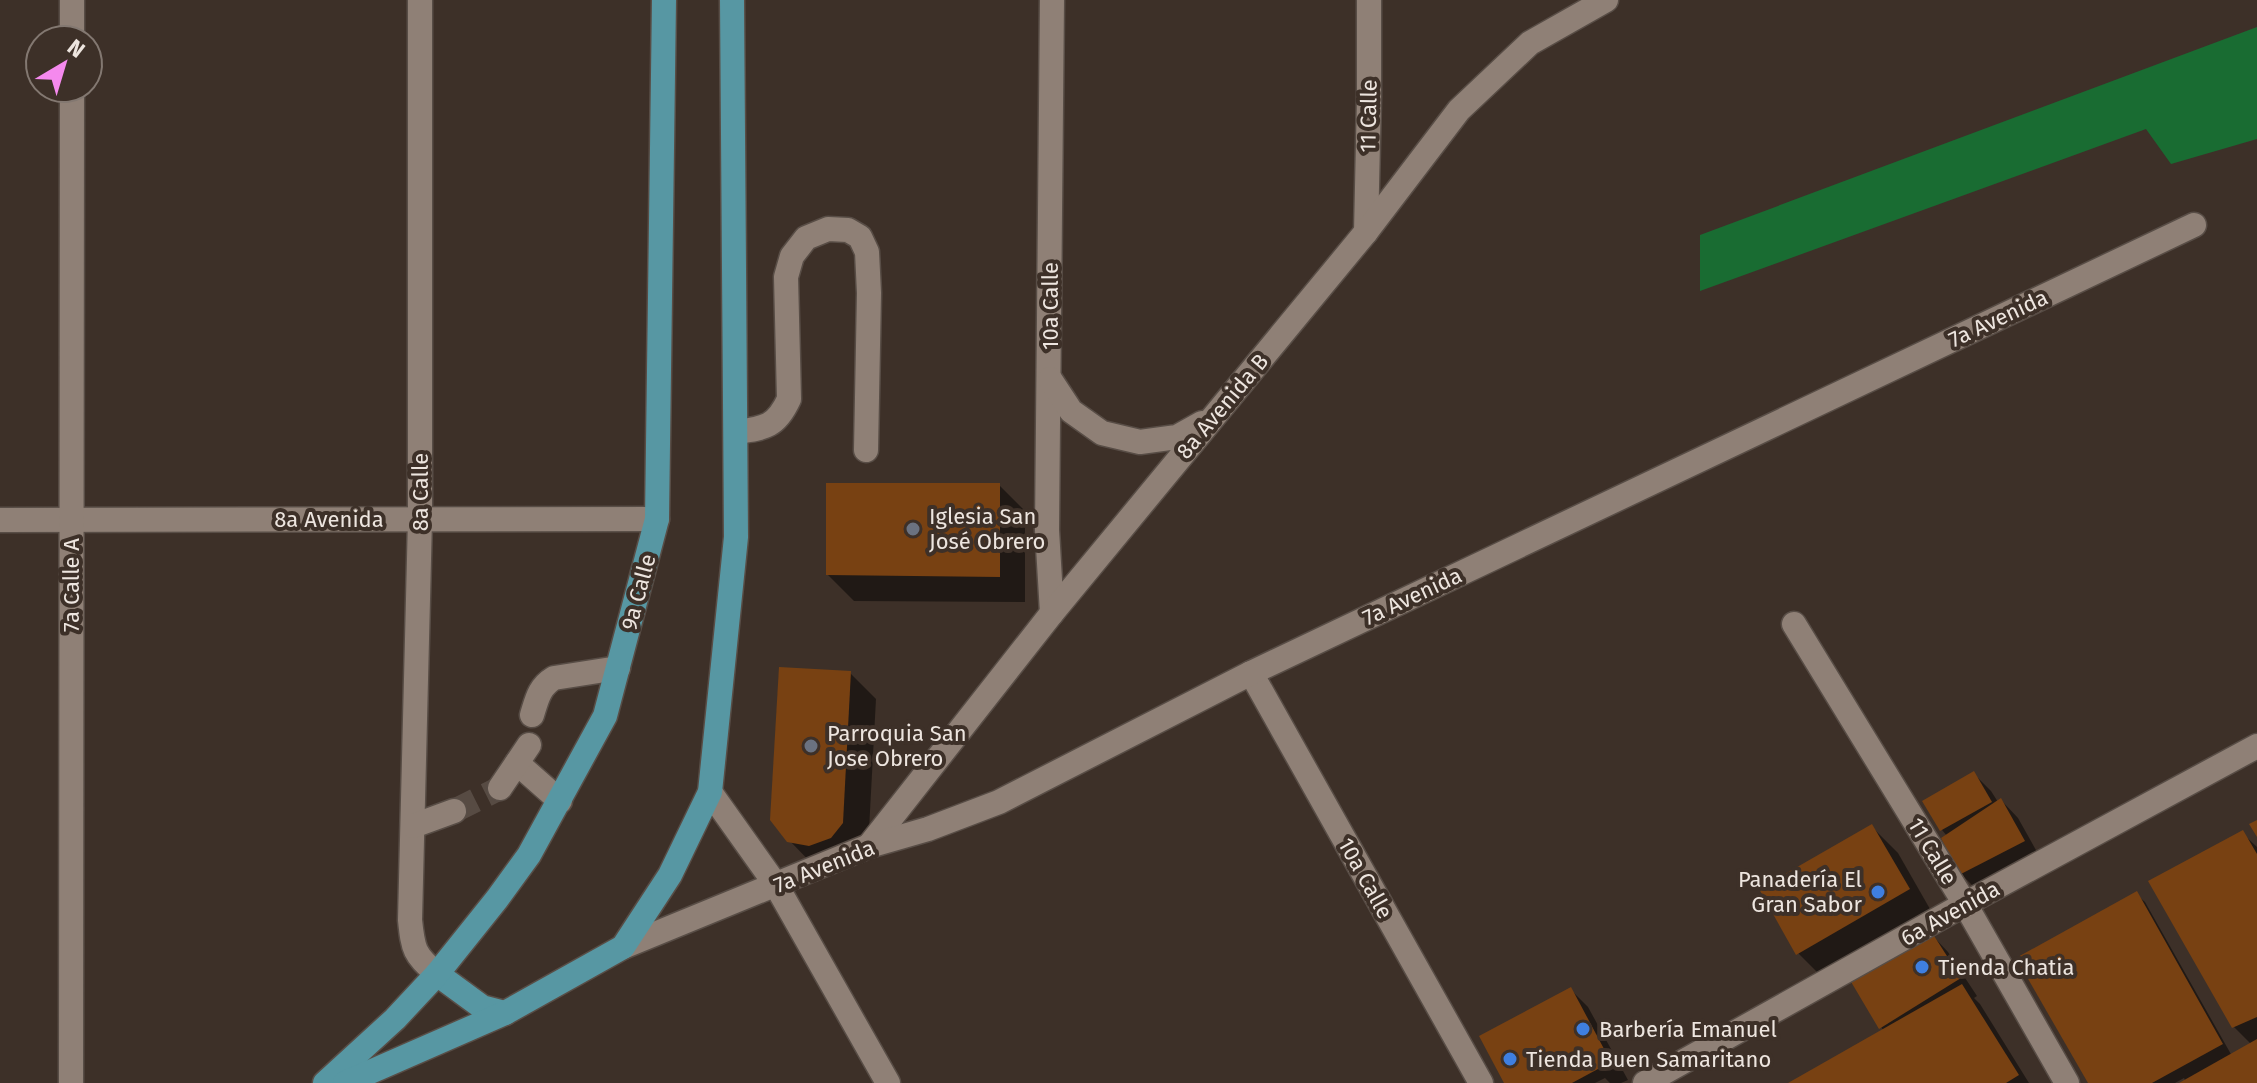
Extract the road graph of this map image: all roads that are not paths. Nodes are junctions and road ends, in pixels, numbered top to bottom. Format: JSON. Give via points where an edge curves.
{"nodes":[{"id":1,"x":72,"y":0,"type":"edge"},
{"id":2,"x":420,"y":0,"type":"edge"},
{"id":3,"x":664,"y":0,"type":"edge"},
{"id":4,"x":732,"y":0,"type":"edge"},
{"id":5,"x":1052,"y":0,"type":"edge"},
{"id":6,"x":1369,"y":0,"type":"edge"},
{"id":7,"x":1606,"y":0,"type":"edge"},
{"id":8,"x":72,"y":24,"type":"edge"},
{"id":9,"x":72,"y":104,"type":"edge"},
{"id":10,"x":2194,"y":225,"type":"dead end"},
{"id":11,"x":1366,"y":232,"type":"junction"},
{"id":12,"x":1050,"y":379,"type":"junction"},
{"id":13,"x":1211,"y":418,"type":"junction"},
{"id":14,"x":736,"y":432,"type":"junction"},
{"id":15,"x":866,"y":450,"type":"dead end"},
{"id":16,"x":71,"y":519,"type":"junction"},
{"id":17,"x":420,"y":519,"type":"junction"},
{"id":18,"x":657,"y":519,"type":"junction"},
{"id":19,"x":0,"y":520,"type":"edge"},
{"id":20,"x":1052,"y":613,"type":"junction"},
{"id":21,"x":1794,"y":624,"type":"dead end"},
{"id":22,"x":618,"y":668,"type":"junction"},
{"id":23,"x":1251,"y":673,"type":"junction"},
{"id":24,"x":532,"y":715,"type":"dead end"},
{"id":25,"x":2257,"y":746,"type":"edge"},
{"id":26,"x":500,"y":788,"type":"tunnel mouth"},
{"id":27,"x":710,"y":792,"type":"junction"},
{"id":28,"x":560,"y":801,"type":"junction"},
{"id":29,"x":454,"y":811,"type":"tunnel mouth"},
{"id":30,"x":413,"y":826,"type":"junction"},
{"id":31,"x":869,"y":846,"type":"junction"},
{"id":32,"x":776,"y":885,"type":"junction"},
{"id":33,"x":1965,"y":904,"type":"junction"},
{"id":34,"x":623,"y":947,"type":"junction"},
{"id":35,"x":437,"y":974,"type":"junction"},
{"id":36,"x":505,"y":1013,"type":"junction"},
{"id":37,"x":71,"y":1083,"type":"edge"},
{"id":38,"x":325,"y":1083,"type":"edge"},
{"id":39,"x":345,"y":1083,"type":"edge"},
{"id":40,"x":888,"y":1083,"type":"edge"},
{"id":41,"x":1481,"y":1083,"type":"edge"},
{"id":42,"x":1645,"y":1083,"type":"edge"},
{"id":43,"x":2067,"y":1083,"type":"edge"}],
"edges":[{"from":1,"to":8,"type":"street"},
{"from":2,"to":17,"type":"street","name":"8a Calle"},
{"from":3,"to":18,"type":"main road","name":"9a Calle"},
{"from":4,"to":14,"type":"main road"},
{"from":5,"to":12,"type":"street","name":"10a Calle"},
{"from":6,"to":11,"type":"street","name":"11 Calle"},
{"from":7,"to":11,"type":"street","name":"8a Avenida B","via":[[1530,43],[1459,110]]},
{"from":9,"to":16,"type":"street","name":"7a Calle A"},
{"from":10,"to":23,"type":"street","name":"7a Avenida"},
{"from":11,"to":13,"type":"street","name":"8a Avenida B"},
{"from":12,"to":13,"type":"street","via":[[1071,411],[1102,433],[1140,442],[1177,437]]},
{"from":12,"to":20,"type":"street","name":"10a Calle","via":[[1047,530]]},
{"from":13,"to":20,"type":"street","name":"8a Avenida B"},
{"from":14,"to":15,"type":"street","via":[[764,428],[782,414],[789,399],[786,277],[792,256],[806,238],[828,229],[848,230],[860,237],[867,252]]},
{"from":14,"to":27,"type":"main road","via":[[736,537]]},
{"from":16,"to":17,"type":"street","name":"8a Avenida"},
{"from":16,"to":19,"type":"street","name":"8a Avenida"},
{"from":16,"to":37,"type":"street","name":"7a Calle A"},
{"from":17,"to":18,"type":"street","name":"8a Avenida"},
{"from":17,"to":30,"type":"street","name":"8a Calle"},
{"from":18,"to":22,"type":"main road","name":"9a Calle"},
{"from":20,"to":31,"type":"street","name":"8a Avenida B"},
{"from":21,"to":33,"type":"street","name":"11 Calle"},
{"from":22,"to":24,"type":"street","via":[[554,678],[539,692]]},
{"from":22,"to":28,"type":"main road","name":"9a Calle","via":[[605,716]]},
{"from":23,"to":31,"type":"street","name":"7a Avenida","via":[[999,802]]},
{"from":23,"to":41,"type":"street","name":"10a Calle"},
{"from":25,"to":33,"type":"street","name":"6a Avenida"},
{"from":26,"to":28,"type":"street","via":[[523,754]]},
{"from":27,"to":32,"type":"street"},
{"from":27,"to":34,"type":"main road","via":[[670,875]]},
{"from":28,"to":35,"type":"main road","name":"9a Calle","via":[[529,855]]},
{"from":29,"to":30,"type":"street"},
{"from":30,"to":35,"type":"street","name":"8a Calle","via":[[413,945],[421,961]]},
{"from":31,"to":32,"type":"street","name":"7a Avenida"},
{"from":32,"to":34,"type":"street","name":"7a Avenida"},
{"from":32,"to":40,"type":"street"},
{"from":33,"to":42,"type":"street","name":"6a Avenida"},
{"from":33,"to":43,"type":"street","name":"11 Calle"},
{"from":34,"to":36,"type":"main road"},
{"from":35,"to":36,"type":"main road","via":[[471,1001]]},
{"from":35,"to":38,"type":"main road","name":"9a Calle"},
{"from":36,"to":39,"type":"main road"}]}
